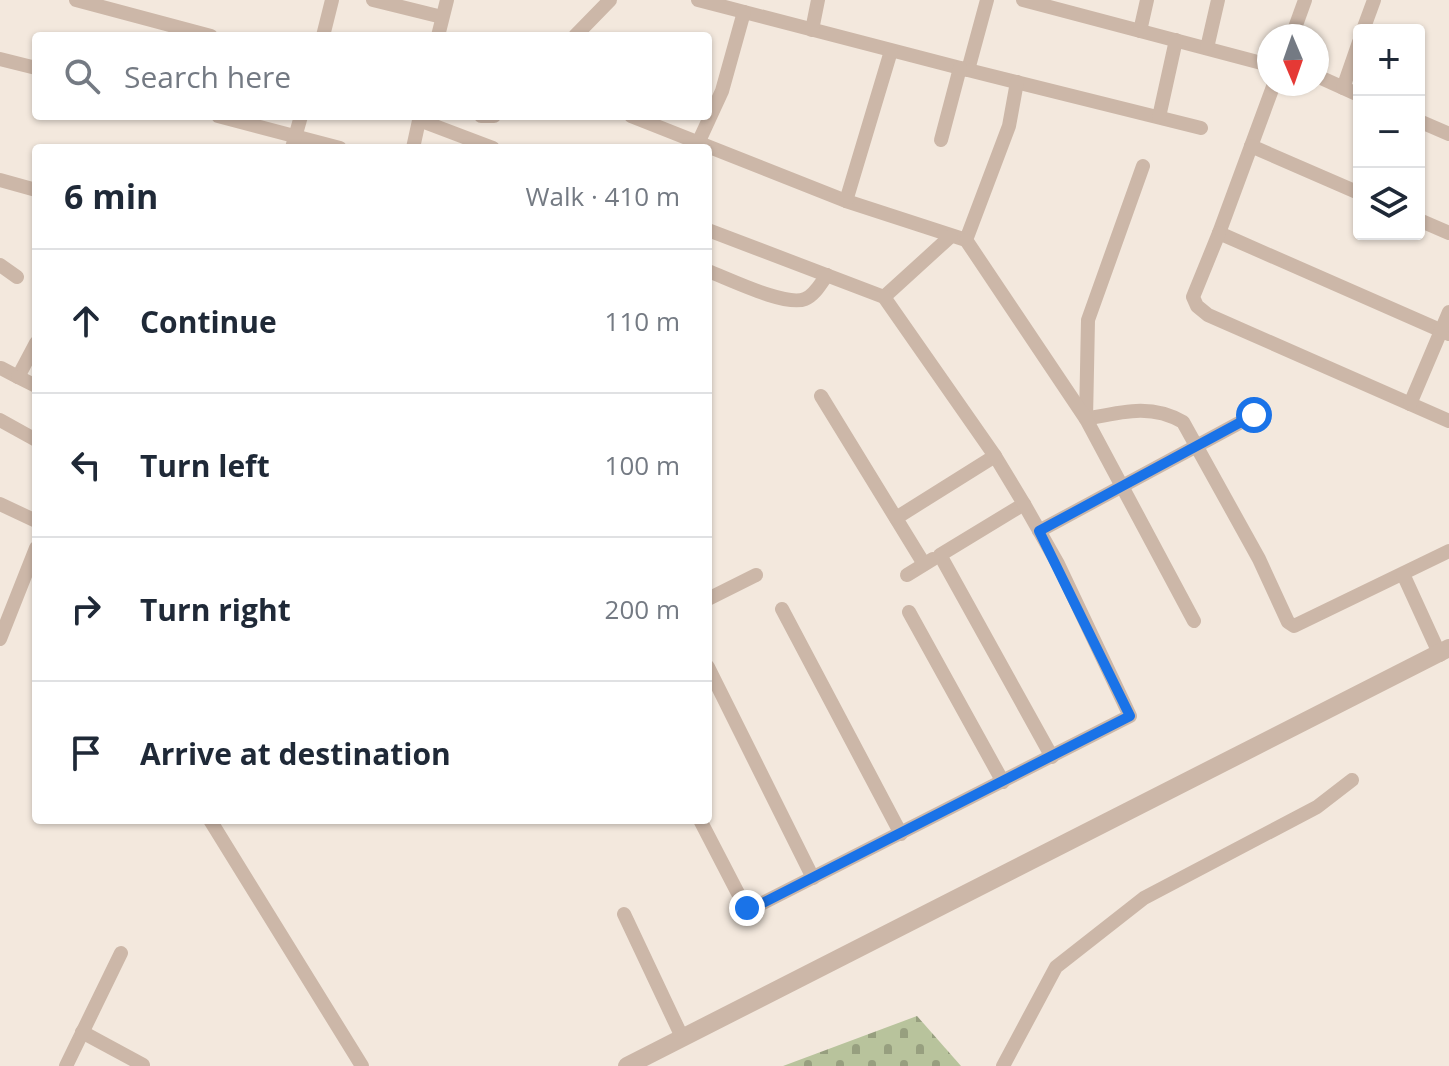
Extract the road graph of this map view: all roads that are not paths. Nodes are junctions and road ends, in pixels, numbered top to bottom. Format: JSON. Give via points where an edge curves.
{"nodes":[{"id":1,"x":76,"y":0,"type":"edge"},
{"id":2,"x":332,"y":0,"type":"edge"},
{"id":3,"x":373,"y":0,"type":"edge"},
{"id":4,"x":447,"y":0,"type":"edge"},
{"id":5,"x":610,"y":0,"type":"edge"},
{"id":6,"x":698,"y":0,"type":"edge"},
{"id":7,"x":818,"y":0,"type":"edge"},
{"id":8,"x":987,"y":0,"type":"edge"},
{"id":9,"x":1023,"y":0,"type":"edge"},
{"id":10,"x":1147,"y":0,"type":"edge"},
{"id":11,"x":1218,"y":0,"type":"edge"},
{"id":12,"x":1305,"y":0,"type":"edge"},
{"id":13,"x":1374,"y":0,"type":"edge"},
{"id":14,"x":744,"y":12,"type":"junction"},
{"id":15,"x":442,"y":17,"type":"junction"},
{"id":16,"x":1296,"y":24,"type":"edge"},
{"id":17,"x":1365,"y":24,"type":"edge"},
{"id":18,"x":812,"y":30,"type":"junction"},
{"id":19,"x":1140,"y":31,"type":"junction"},
{"id":20,"x":196,"y":32,"type":"edge"},
{"id":21,"x":324,"y":32,"type":"edge"},
{"id":22,"x":439,"y":32,"type":"edge"},
{"id":23,"x":579,"y":32,"type":"edge"},
{"id":24,"x":1176,"y":40,"type":"junction"},
{"id":25,"x":1207,"y":48,"type":"junction"},
{"id":26,"x":891,"y":51,"type":"junction"},
{"id":27,"x":0,"y":59,"type":"edge"},
{"id":28,"x":1353,"y":59,"type":"edge"},
{"id":29,"x":1257,"y":62,"type":"edge"},
{"id":30,"x":32,"y":67,"type":"edge"},
{"id":31,"x":964,"y":69,"type":"junction"},
{"id":32,"x":1017,"y":82,"type":"junction"},
{"id":33,"x":1329,"y":82,"type":"edge"},
{"id":34,"x":1343,"y":88,"type":"junction"},
{"id":35,"x":1353,"y":92,"type":"edge"},
{"id":36,"x":1270,"y":96,"type":"edge"},
{"id":37,"x":712,"y":113,"type":"edge"},
{"id":38,"x":1159,"y":117,"type":"junction"},
{"id":39,"x":230,"y":120,"type":"edge"},
{"id":40,"x":300,"y":120,"type":"edge"},
{"id":41,"x":420,"y":120,"type":"edge"},
{"id":42,"x":425,"y":120,"type":"edge"},
{"id":43,"x":642,"y":120,"type":"edge"},
{"id":44,"x":709,"y":120,"type":"edge"},
{"id":45,"x":1425,"y":124,"type":"edge"},
{"id":46,"x":1201,"y":128,"type":"dead end"},
{"id":47,"x":1449,"y":134,"type":"edge"},
{"id":48,"x":941,"y":140,"type":"dead end"},
{"id":49,"x":699,"y":141,"type":"junction"},
{"id":50,"x":293,"y":142,"type":"edge"},
{"id":51,"x":414,"y":144,"type":"edge"},
{"id":52,"x":483,"y":144,"type":"edge"},
{"id":53,"x":706,"y":144,"type":"edge"},
{"id":54,"x":712,"y":146,"type":"edge"},
{"id":55,"x":1251,"y":146,"type":"junction"},
{"id":56,"x":1143,"y":166,"type":"dead end"},
{"id":57,"x":0,"y":180,"type":"edge"},
{"id":58,"x":32,"y":189,"type":"edge"},
{"id":59,"x":1353,"y":190,"type":"edge"},
{"id":60,"x":846,"y":201,"type":"junction"},
{"id":61,"x":1425,"y":223,"type":"edge"},
{"id":62,"x":712,"y":232,"type":"edge"},
{"id":63,"x":1219,"y":233,"type":"junction"},
{"id":64,"x":1449,"y":233,"type":"edge"},
{"id":65,"x":951,"y":236,"type":"junction"},
{"id":66,"x":966,"y":240,"type":"junction"},
{"id":67,"x":1,"y":267,"type":"edge"},
{"id":68,"x":712,"y":272,"type":"edge"},
{"id":69,"x":827,"y":275,"type":"junction"},
{"id":70,"x":17,"y":277,"type":"dead end"},
{"id":71,"x":884,"y":297,"type":"junction"},
{"id":72,"x":1449,"y":312,"type":"edge"},
{"id":73,"x":1445,"y":332,"type":"edge"},
{"id":74,"x":32,"y":351,"type":"edge"},
{"id":75,"x":1,"y":368,"type":"edge"},
{"id":76,"x":18,"y":377,"type":"junction"},
{"id":77,"x":32,"y":384,"type":"edge"},
{"id":78,"x":821,"y":396,"type":"dead end"},
{"id":79,"x":1410,"y":404,"type":"junction"},
{"id":80,"x":1254,"y":415,"type":"dead end"},
{"id":81,"x":1086,"y":419,"type":"junction"},
{"id":82,"x":0,"y":420,"type":"edge"},
{"id":83,"x":1449,"y":421,"type":"edge"},
{"id":84,"x":32,"y":438,"type":"edge"},
{"id":85,"x":1199,"y":447,"type":"junction"},
{"id":86,"x":995,"y":456,"type":"junction"},
{"id":87,"x":1124,"y":488,"type":"junction"},
{"id":88,"x":0,"y":504,"type":"edge"},
{"id":89,"x":1024,"y":504,"type":"junction"},
{"id":90,"x":896,"y":518,"type":"junction"},
{"id":91,"x":32,"y":519,"type":"edge"},
{"id":92,"x":1039,"y":531,"type":"junction"},
{"id":93,"x":1449,"y":551,"type":"edge"},
{"id":94,"x":32,"y":555,"type":"edge"},
{"id":95,"x":940,"y":555,"type":"junction"},
{"id":96,"x":924,"y":564,"type":"junction"},
{"id":97,"x":1403,"y":574,"type":"junction"},
{"id":98,"x":756,"y":575,"type":"dead end"},
{"id":99,"x":907,"y":575,"type":"dead end"},
{"id":100,"x":712,"y":597,"type":"edge"},
{"id":101,"x":6,"y":601,"type":"edge"},
{"id":102,"x":782,"y":609,"type":"dead end"},
{"id":103,"x":909,"y":612,"type":"dead end"},
{"id":104,"x":1194,"y":621,"type":"dead end"},
{"id":105,"x":0,"y":639,"type":"edge"},
{"id":106,"x":1445,"y":651,"type":"edge"},
{"id":107,"x":712,"y":675,"type":"edge"},
{"id":108,"x":1052,"y":757,"type":"junction"},
{"id":109,"x":1352,"y":780,"type":"dead end"},
{"id":110,"x":1003,"y":782,"type":"junction"},
{"id":111,"x":212,"y":824,"type":"edge"},
{"id":112,"x":702,"y":824,"type":"edge"},
{"id":113,"x":901,"y":834,"type":"junction"},
{"id":114,"x":813,"y":878,"type":"junction"},
{"id":115,"x":624,"y":914,"type":"dead end"},
{"id":116,"x":121,"y":953,"type":"dead end"},
{"id":117,"x":82,"y":1032,"type":"junction"},
{"id":118,"x":682,"y":1037,"type":"junction"},
{"id":119,"x":143,"y":1065,"type":"edge"},
{"id":120,"x":66,"y":1066,"type":"edge"},
{"id":121,"x":362,"y":1066,"type":"edge"},
{"id":122,"x":627,"y":1066,"type":"edge"},
{"id":123,"x":1003,"y":1066,"type":"edge"}],
"edges":[{"from":1,"to":20,"type":"street"},
{"from":2,"to":21,"type":"street"},
{"from":3,"to":15,"type":"street"},
{"from":4,"to":15,"type":"street"},
{"from":5,"to":23,"type":"street"},
{"from":6,"to":14,"type":"street"},
{"from":7,"to":18,"type":"street"},
{"from":8,"to":31,"type":"street"},
{"from":9,"to":19,"type":"street"},
{"from":10,"to":19,"type":"street"},
{"from":11,"to":25,"type":"street"},
{"from":12,"to":16,"type":"street"},
{"from":13,"to":17,"type":"street"},
{"from":14,"to":18,"type":"street"},
{"from":14,"to":37,"type":"street"},
{"from":15,"to":22,"type":"street"},
{"from":18,"to":26,"type":"street"},
{"from":19,"to":24,"type":"street"},
{"from":24,"to":25,"type":"street"},
{"from":24,"to":38,"type":"street"},
{"from":25,"to":29,"type":"street"},
{"from":26,"to":31,"type":"street"},
{"from":26,"to":60,"type":"street"},
{"from":27,"to":30,"type":"street"},
{"from":28,"to":34,"type":"street"},
{"from":31,"to":32,"type":"street"},
{"from":31,"to":48,"type":"street"},
{"from":32,"to":38,"type":"street"},
{"from":32,"to":66,"type":"street","via":[[1009,126]]},
{"from":33,"to":34,"type":"street"},
{"from":34,"to":35,"type":"street"},
{"from":36,"to":55,"type":"street"},
{"from":38,"to":46,"type":"street"},
{"from":39,"to":50,"type":"street"},
{"from":40,"to":50,"type":"street"},
{"from":41,"to":51,"type":"street"},
{"from":42,"to":52,"type":"street"},
{"from":43,"to":49,"type":"street"},
{"from":44,"to":49,"type":"street"},
{"from":45,"to":47,"type":"street"},
{"from":49,"to":53,"type":"street"},
{"from":54,"to":60,"type":"street"},
{"from":55,"to":59,"type":"street"},
{"from":55,"to":63,"type":"street"},
{"from":56,"to":81,"type":"street","via":[[1088,320]]},
{"from":57,"to":58,"type":"street"},
{"from":60,"to":65,"type":"street"},
{"from":61,"to":64,"type":"street"},
{"from":62,"to":69,"type":"street"},
{"from":63,"to":73,"type":"street"},
{"from":63,"to":79,"type":"street","via":[[1193,297],[1197,306]]},
{"from":65,"to":66,"type":"street"},
{"from":65,"to":71,"type":"street"},
{"from":66,"to":81,"type":"street"},
{"from":67,"to":70,"type":"street"},
{"from":68,"to":69,"type":"street","via":[[803,300]]},
{"from":69,"to":71,"type":"street"},
{"from":71,"to":86,"type":"street"},
{"from":72,"to":73,"type":"street"},
{"from":73,"to":79,"type":"street"},
{"from":74,"to":76,"type":"street"},
{"from":75,"to":76,"type":"street"},
{"from":76,"to":77,"type":"street"},
{"from":78,"to":90,"type":"street"},
{"from":79,"to":83,"type":"street"},
{"from":80,"to":85,"type":"street"},
{"from":81,"to":85,"type":"street","via":[[1143,409],[1166,412],[1183,422]]},
{"from":81,"to":87,"type":"street"},
{"from":82,"to":84,"type":"street"},
{"from":85,"to":87,"type":"street"},
{"from":85,"to":97,"type":"street","via":[[1294,626]]},
{"from":86,"to":89,"type":"street"},
{"from":86,"to":90,"type":"street"},
{"from":87,"to":92,"type":"street"},
{"from":87,"to":104,"type":"street"},
{"from":88,"to":91,"type":"street"},
{"from":89,"to":92,"type":"street"},
{"from":89,"to":95,"type":"street"},
{"from":90,"to":96,"type":"street"},
{"from":92,"to":108,"type":"street","via":[[1130,716]]},
{"from":93,"to":97,"type":"street"},
{"from":94,"to":101,"type":"street"},
{"from":95,"to":96,"type":"street"},
{"from":95,"to":108,"type":"street"},
{"from":96,"to":99,"type":"street"},
{"from":97,"to":106,"type":"street"},
{"from":98,"to":100,"type":"street"},
{"from":101,"to":105,"type":"street"},
{"from":102,"to":113,"type":"street"},
{"from":103,"to":110,"type":"street"},
{"from":106,"to":118,"type":"street"},
{"from":107,"to":114,"type":"street"},
{"from":108,"to":110,"type":"street"},
{"from":109,"to":123,"type":"street","via":[[1317,807],[1144,898],[1056,967]]},
{"from":110,"to":113,"type":"street"},
{"from":111,"to":121,"type":"street"},
{"from":112,"to":114,"type":"street","via":[[747,908]]},
{"from":113,"to":114,"type":"street"},
{"from":115,"to":118,"type":"street"},
{"from":116,"to":117,"type":"street"},
{"from":117,"to":119,"type":"street"},
{"from":117,"to":120,"type":"street"},
{"from":118,"to":122,"type":"street"}]}
